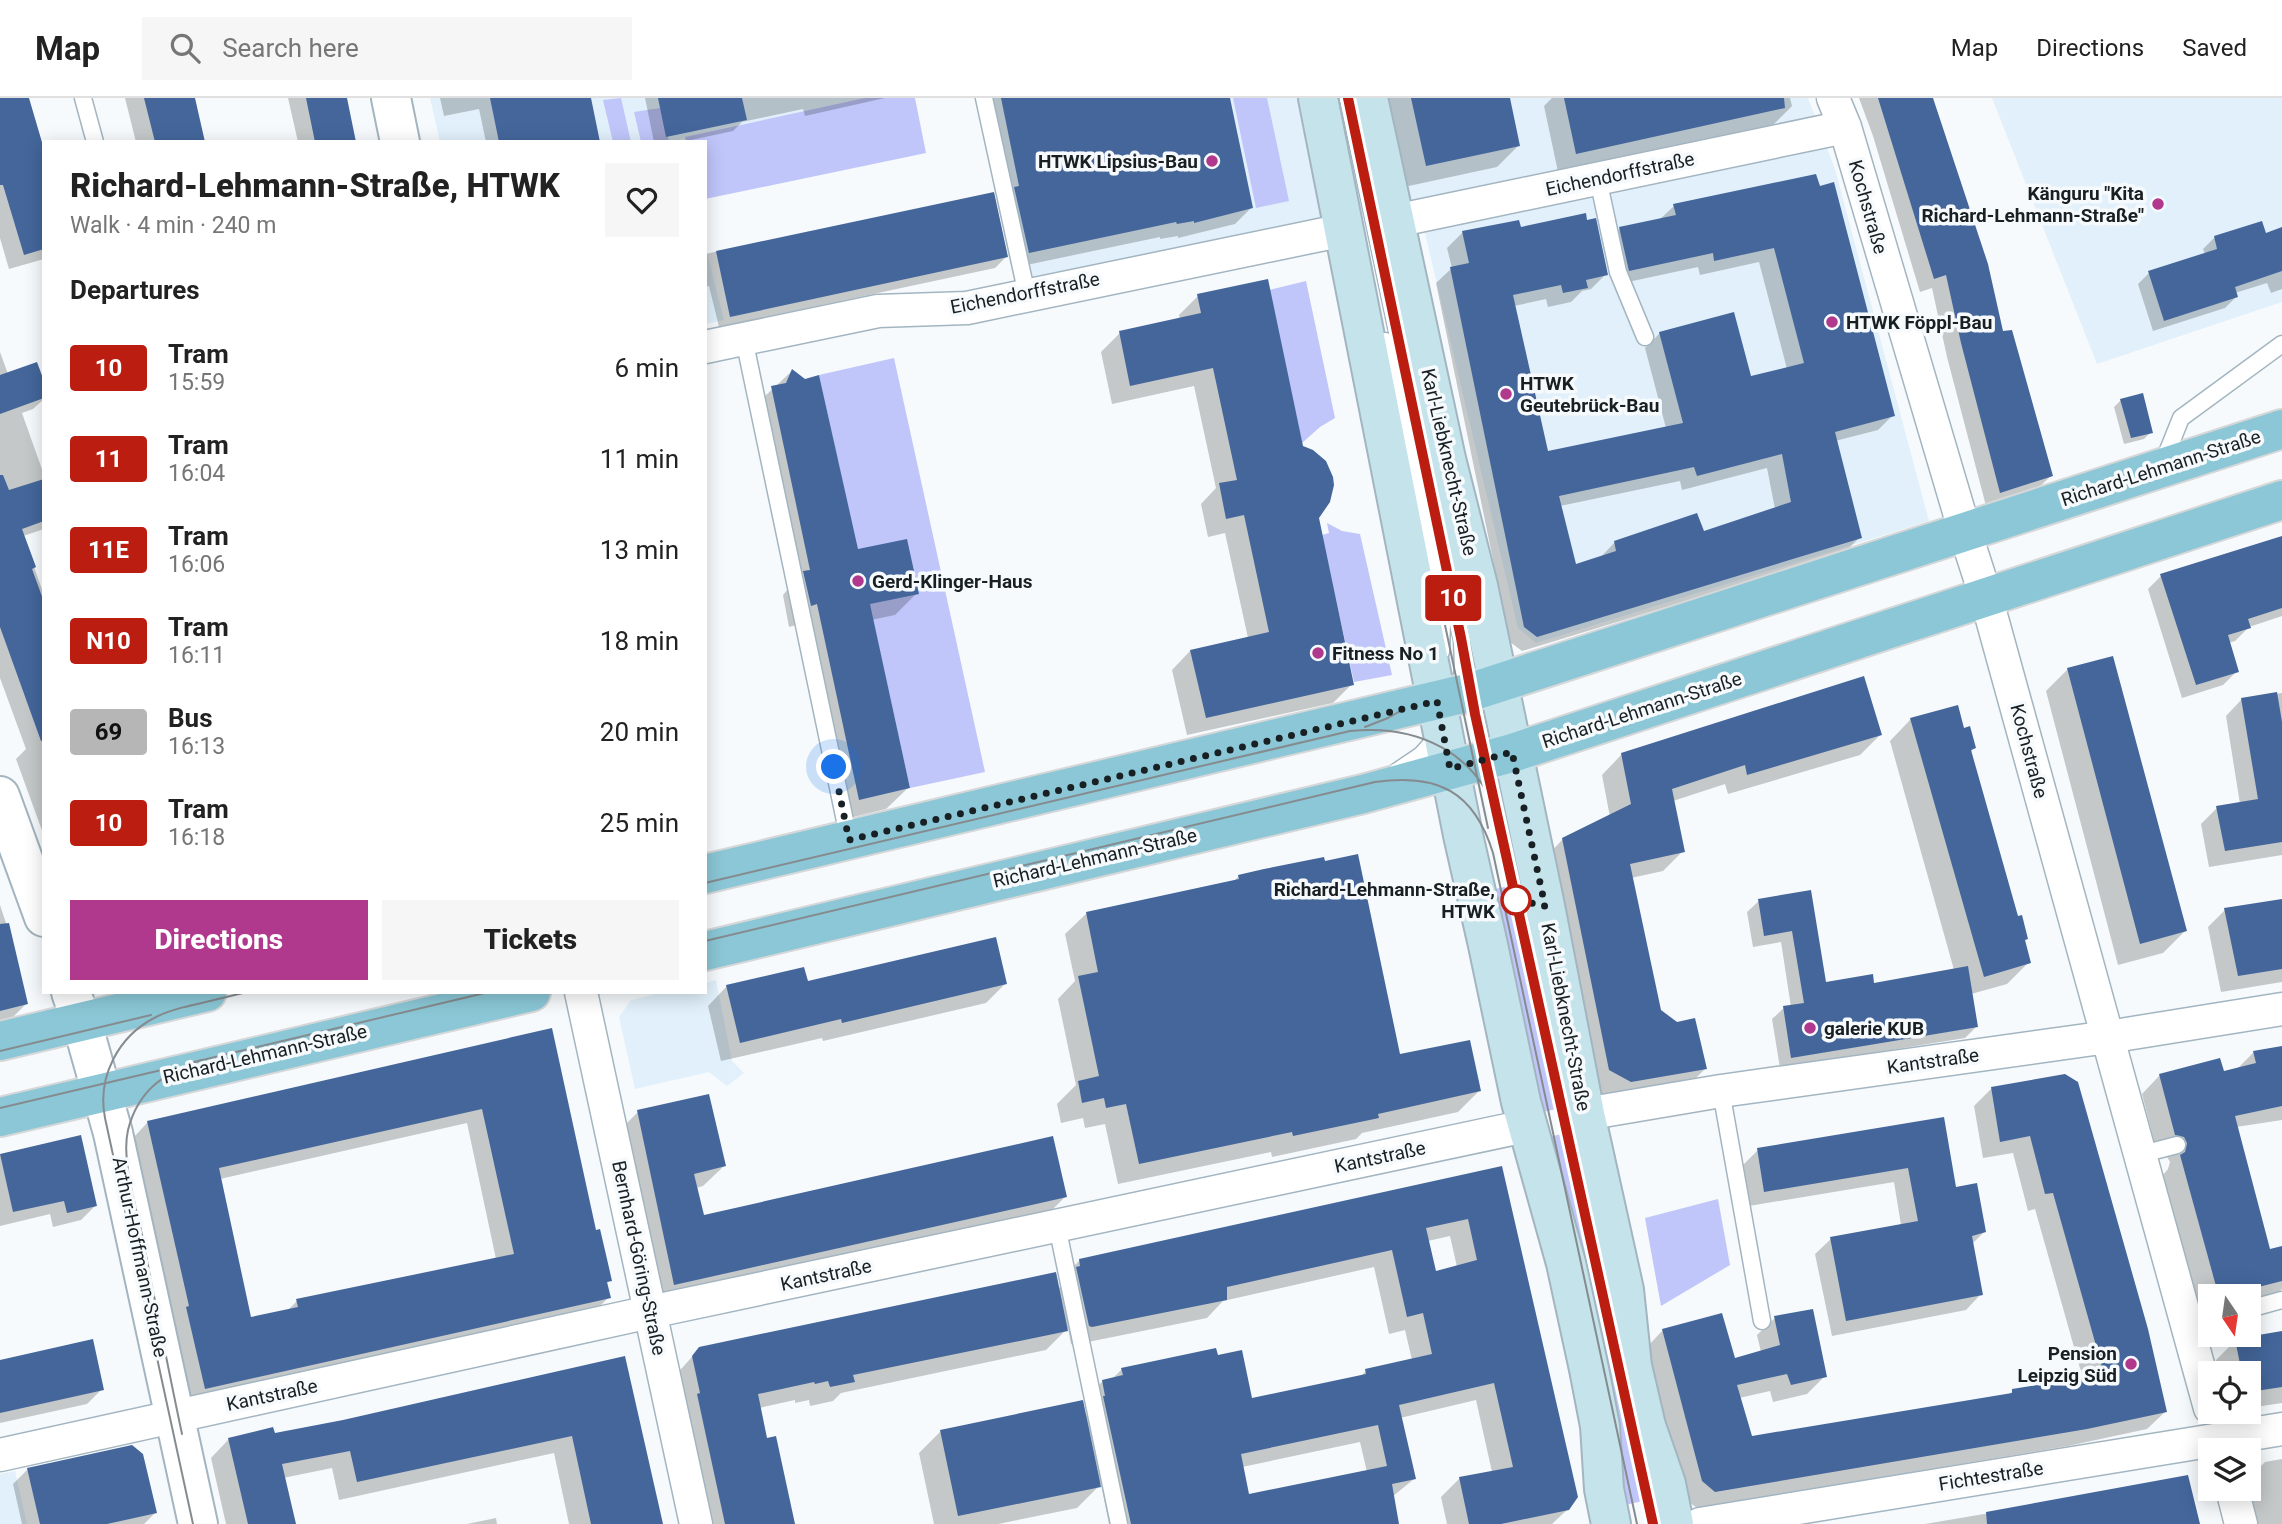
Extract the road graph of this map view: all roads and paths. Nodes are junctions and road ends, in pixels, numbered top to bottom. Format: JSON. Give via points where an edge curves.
{"nodes":[{"id":1,"x":83,"y":98,"type":"edge"},
{"id":2,"x":391,"y":98,"type":"edge"},
{"id":3,"x":984,"y":98,"type":"edge"},
{"id":4,"x":1318,"y":98,"type":"edge"},
{"id":5,"x":1334,"y":98,"type":"edge"},
{"id":6,"x":1348,"y":98,"type":"edge"},
{"id":7,"x":1368,"y":98,"type":"edge"},
{"id":8,"x":1833,"y":98,"type":"edge"},
{"id":9,"x":1845,"y":127,"type":"junction"},
{"id":10,"x":94,"y":140,"type":"edge"},
{"id":11,"x":400,"y":140,"type":"edge"},
{"id":12,"x":1598,"y":179,"type":"junction"},
{"id":13,"x":1395,"y":221,"type":"junction"},
{"id":14,"x":1345,"y":230,"type":"junction"},
{"id":15,"x":1027,"y":295,"type":"junction"},
{"id":16,"x":1645,"y":337,"type":"dead end"},
{"id":17,"x":744,"y":339,"type":"junction"},
{"id":18,"x":2282,"y":344,"type":"edge"},
{"id":19,"x":707,"y":347,"type":"edge"},
{"id":20,"x":2282,"y":429,"type":"edge"},
{"id":21,"x":2161,"y":468,"type":"junction"},
{"id":22,"x":2282,"y":499,"type":"edge"},
{"id":23,"x":1965,"y":532,"type":"junction"},
{"id":24,"x":1986,"y":597,"type":"junction"},
{"id":25,"x":1498,"y":684,"type":"junction"},
{"id":26,"x":1435,"y":702,"type":"junction"},
{"id":27,"x":1512,"y":752,"type":"junction"},
{"id":28,"x":1450,"y":769,"type":"junction"},
{"id":29,"x":0,"y":796,"type":"edge"},
{"id":30,"x":1324,"y":803,"type":"junction"},
{"id":31,"x":849,"y":840,"type":"junction"},
{"id":32,"x":707,"y":874,"type":"edge"},
{"id":33,"x":42,"y":912,"type":"edge"},
{"id":34,"x":707,"y":951,"type":"edge"},
{"id":35,"x":190,"y":994,"type":"edge"},
{"id":36,"x":523,"y":994,"type":"edge"},
{"id":37,"x":581,"y":994,"type":"edge"},
{"id":38,"x":76,"y":1007,"type":"edge"},
{"id":39,"x":2282,"y":1009,"type":"edge"},
{"id":40,"x":2108,"y":1037,"type":"junction"},
{"id":41,"x":0,"y":1041,"type":"edge"},
{"id":42,"x":1721,"y":1091,"type":"junction"},
{"id":43,"x":102,"y":1093,"type":"junction"},
{"id":44,"x":1585,"y":1114,"type":"junction"},
{"id":45,"x":0,"y":1116,"type":"edge"},
{"id":46,"x":1527,"y":1126,"type":"junction"},
{"id":47,"x":2177,"y":1145,"type":"dead end"},
{"id":48,"x":2139,"y":1155,"type":"junction"},
{"id":49,"x":1057,"y":1226,"type":"junction"},
{"id":50,"x":2282,"y":1300,"type":"edge"},
{"id":51,"x":2261,"y":1305,"type":"edge"},
{"id":52,"x":650,"y":1312,"type":"junction"},
{"id":53,"x":2198,"y":1319,"type":"edge"},
{"id":54,"x":1762,"y":1321,"type":"dead end"},
{"id":55,"x":2203,"y":1348,"type":"edge"},
{"id":56,"x":174,"y":1416,"type":"junction"},
{"id":57,"x":2216,"y":1427,"type":"edge"},
{"id":58,"x":2282,"y":1429,"type":"edge"},
{"id":59,"x":0,"y":1455,"type":"edge"},
{"id":60,"x":2235,"y":1501,"type":"edge"},
{"id":61,"x":198,"y":1524,"type":"edge"},
{"id":62,"x":696,"y":1524,"type":"edge"},
{"id":63,"x":1119,"y":1524,"type":"edge"},
{"id":64,"x":1611,"y":1524,"type":"edge"},
{"id":65,"x":1674,"y":1524,"type":"edge"},
{"id":66,"x":1700,"y":1524,"type":"edge"},
{"id":67,"x":2241,"y":1524,"type":"edge"}],
"edges":[{"from":1,"to":10,"type":"lane"},
{"from":2,"to":11,"type":"street"},
{"from":3,"to":15,"type":"lane"},
{"from":4,"to":14,"type":"main road"},
{"from":5,"to":26,"type":"lane","via":[[1438,592],[1442,642]]},
{"from":6,"to":26,"type":"lane","via":[[1462,640],[1463,669]]},
{"from":7,"to":13,"type":"main road","name":"Karl-Liebknecht-Straße"},
{"from":8,"to":9,"type":"street","name":"Kochstraße"},
{"from":9,"to":12,"type":"street","name":"Eichendorffstraße"},
{"from":9,"to":23,"type":"street","name":"Kochstraße"},
{"from":12,"to":13,"type":"street","name":"Eichendorffstraße"},
{"from":12,"to":16,"type":"lane","via":[[1618,272]]},
{"from":13,"to":25,"type":"main road","name":"Karl-Liebknecht-Straße"},
{"from":14,"to":15,"type":"street","name":"Eichendorffstraße"},
{"from":14,"to":26,"type":"main road"},
{"from":15,"to":17,"type":"street","name":"Eichendorffstraße","via":[[967,308],[878,311]]},
{"from":17,"to":19,"type":"street","name":"Eichendorffstraße"},
{"from":17,"to":31,"type":"lane"},
{"from":18,"to":21,"type":"lane","via":[[2181,418]]},
{"from":20,"to":21,"type":"main road","name":"Richard-Lehmann-Straße"},
{"from":21,"to":23,"type":"main road","name":"Richard-Lehmann-Straße"},
{"from":22,"to":24,"type":"main road","name":"Richard-Lehmann-Straße"},
{"from":23,"to":24,"type":"street","name":"Kochstraße"},
{"from":23,"to":25,"type":"main road","name":"Richard-Lehmann-Straße"},
{"from":24,"to":27,"type":"main road","name":"Richard-Lehmann-Straße"},
{"from":24,"to":40,"type":"street","name":"Kochstraße"},
{"from":25,"to":26,"type":"main road","name":"Richard-Lehmann-Straße"},
{"from":25,"to":27,"type":"main road","name":"Karl-Liebknecht-Straße"},
{"from":26,"to":28,"type":"main road"},
{"from":26,"to":30,"type":"lane","via":[[1427,749],[1398,771]]},
{"from":26,"to":31,"type":"main road","name":"Richard-Lehmann-Straße"},
{"from":27,"to":28,"type":"main road","name":"Richard-Lehmann-Straße"},
{"from":27,"to":44,"type":"main road","name":"Karl-Liebknecht-Straße"},
{"from":28,"to":30,"type":"main road","name":"Richard-Lehmann-Straße"},
{"from":28,"to":46,"type":"main road"},
{"from":29,"to":33,"type":"street"},
{"from":30,"to":34,"type":"main road","name":"Richard-Lehmann-Straße"},
{"from":31,"to":32,"type":"main road","name":"Richard-Lehmann-Straße"},
{"from":35,"to":38,"type":"main road"},
{"from":36,"to":43,"type":"main road","name":"Richard-Lehmann-Straße"},
{"from":37,"to":52,"type":"street","name":"Bernhard-Göring-Straße"},
{"from":38,"to":41,"type":"main road"},
{"from":38,"to":43,"type":"street","name":"Arthur-Hoffmann-Straße"},
{"from":39,"to":40,"type":"street","name":"Kantstraße"},
{"from":40,"to":42,"type":"street","name":"Kantstraße"},
{"from":40,"to":48,"type":"street","name":"Kochstraße"},
{"from":42,"to":44,"type":"street","name":"Kantstraße"},
{"from":42,"to":54,"type":"lane"},
{"from":43,"to":45,"type":"main road","name":"Richard-Lehmann-Straße"},
{"from":43,"to":56,"type":"street","name":"Arthur-Hoffmann-Straße"},
{"from":44,"to":65,"type":"main road","name":"Karl-Liebknecht-Straße","via":[[1622,1283],[1632,1366]]},
{"from":46,"to":49,"type":"street","name":"Kantstraße"},
{"from":46,"to":64,"type":"main road","via":[[1566,1263],[1589,1369]]},
{"from":47,"to":48,"type":"lane"},
{"from":48,"to":53,"type":"street","name":"Kochstraße"},
{"from":49,"to":52,"type":"street","name":"Kantstraße"},
{"from":49,"to":63,"type":"lane"},
{"from":50,"to":51,"type":"lane"},
{"from":52,"to":56,"type":"street","name":"Kantstraße"},
{"from":52,"to":62,"type":"street","name":"Bernhard-Göring-Straße"},
{"from":55,"to":57,"type":"street","name":"Kochstraße"},
{"from":56,"to":59,"type":"street","name":"Kantstraße"},
{"from":56,"to":61,"type":"street","name":"Arthur-Hoffmann-Straße"},
{"from":57,"to":58,"type":"street","name":"Fichtestraße"},
{"from":57,"to":66,"type":"street","name":"Fichtestraße"},
{"from":60,"to":67,"type":"street"}]}
